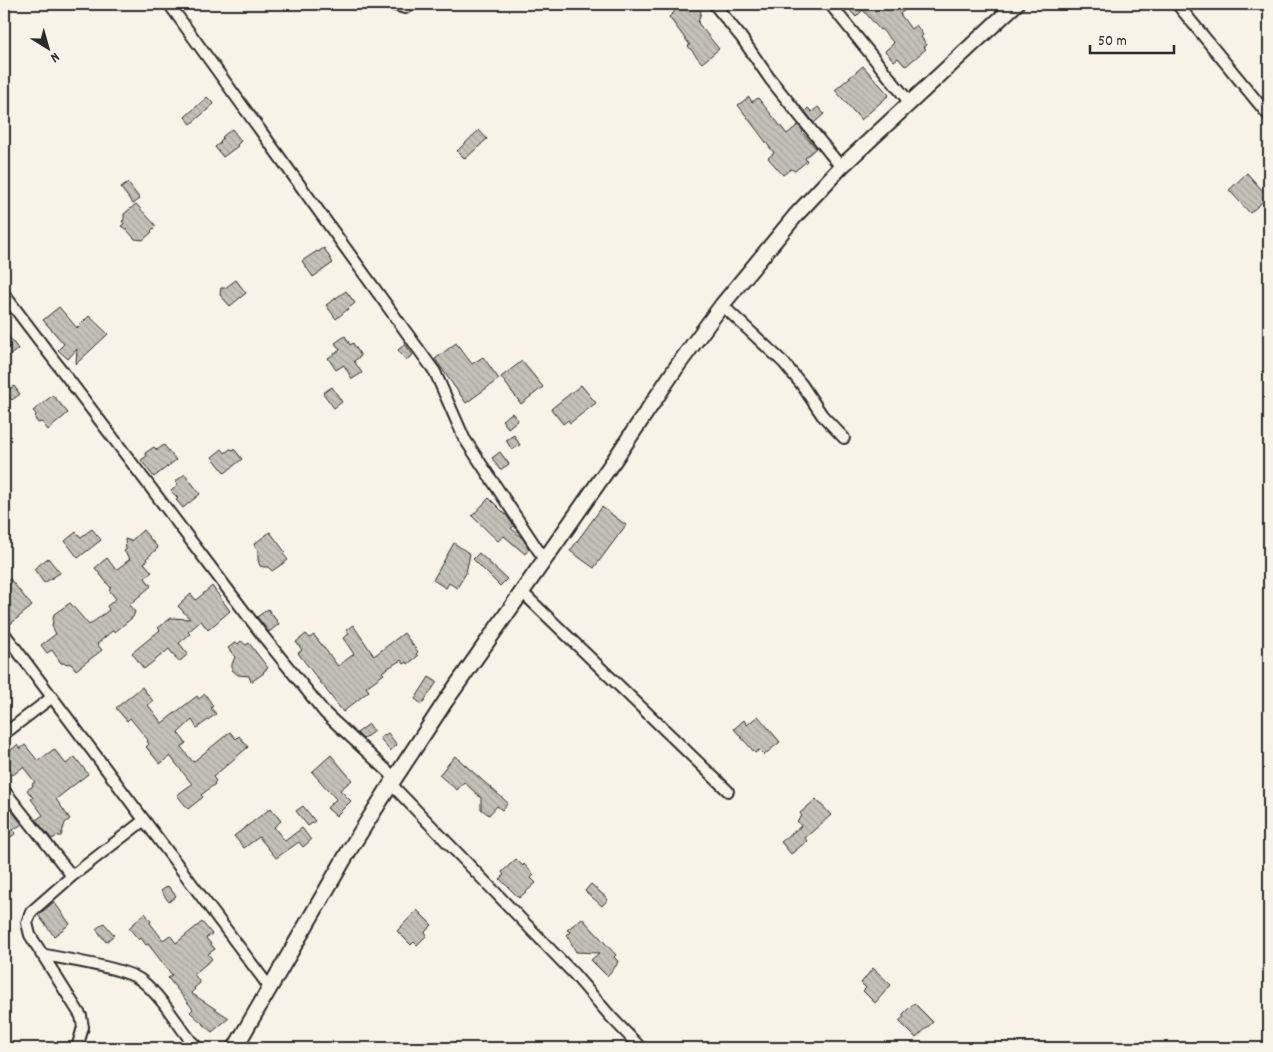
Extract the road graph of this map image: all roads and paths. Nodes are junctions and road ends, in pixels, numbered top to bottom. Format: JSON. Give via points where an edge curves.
{"nodes":[{"id":1,"x":170,"y":4,"type":"edge"},
{"id":2,"x":392,"y":4,"type":"edge"},
{"id":3,"x":411,"y":4,"type":"edge"},
{"id":4,"x":714,"y":4,"type":"edge"},
{"id":5,"x":830,"y":4,"type":"edge"},
{"id":6,"x":1016,"y":4,"type":"edge"},
{"id":7,"x":1177,"y":4,"type":"edge"},
{"id":8,"x":910,"y":103,"type":"junction"},
{"id":9,"x":1269,"y":116,"type":"edge"},
{"id":10,"x":841,"y":167,"type":"junction"},
{"id":11,"x":4,"y":294,"type":"edge"},
{"id":12,"x":722,"y":305,"type":"junction"},
{"id":13,"x":844,"y":438,"type":"dead end"},
{"id":14,"x":544,"y":559,"type":"junction"},
{"id":15,"x":522,"y":592,"type":"junction"},
{"id":16,"x":4,"y":633,"type":"edge"},
{"id":17,"x":51,"y":698,"type":"junction"},
{"id":18,"x":4,"y":734,"type":"edge"},
{"id":19,"x":393,"y":781,"type":"junction"},
{"id":20,"x":4,"y":790,"type":"edge"},
{"id":21,"x":728,"y":791,"type":"dead end"},
{"id":22,"x":143,"y":821,"type":"junction"},
{"id":23,"x":72,"y":876,"type":"junction"},
{"id":24,"x":41,"y":954,"type":"junction"},
{"id":25,"x":270,"y":988,"type":"junction"},
{"id":26,"x":77,"y":1048,"type":"edge"},
{"id":27,"x":198,"y":1048,"type":"edge"},
{"id":28,"x":235,"y":1048,"type":"edge"},
{"id":29,"x":641,"y":1048,"type":"edge"}],
"edges":[{"from":1,"to":14,"type":"street","via":[[435,372],[464,438]]},
{"from":2,"to":3,"type":"street","via":[[405,8]]},
{"from":4,"to":10,"type":"street"},
{"from":5,"to":8,"type":"street"},
{"from":6,"to":8,"type":"street"},
{"from":7,"to":9,"type":"street"},
{"from":8,"to":10,"type":"street"},
{"from":10,"to":12,"type":"street"},
{"from":11,"to":19,"type":"street","via":[[269,644],[325,713]]},
{"from":12,"to":13,"type":"street","via":[[784,363],[822,415]]},
{"from":12,"to":14,"type":"street"},
{"from":14,"to":15,"type":"street"},
{"from":15,"to":19,"type":"street"},
{"from":15,"to":21,"type":"street"},
{"from":16,"to":17,"type":"street"},
{"from":17,"to":18,"type":"street"},
{"from":17,"to":22,"type":"street"},
{"from":19,"to":25,"type":"street"},
{"from":19,"to":29,"type":"street"},
{"from":20,"to":23,"type":"street"},
{"from":22,"to":23,"type":"street"},
{"from":22,"to":25,"type":"street"},
{"from":23,"to":24,"type":"street","via":[[31,912],[27,923]]},
{"from":24,"to":26,"type":"street","via":[[82,1016]]},
{"from":24,"to":27,"type":"street","via":[[126,972],[141,979]]},
{"from":25,"to":28,"type":"street"}]}
